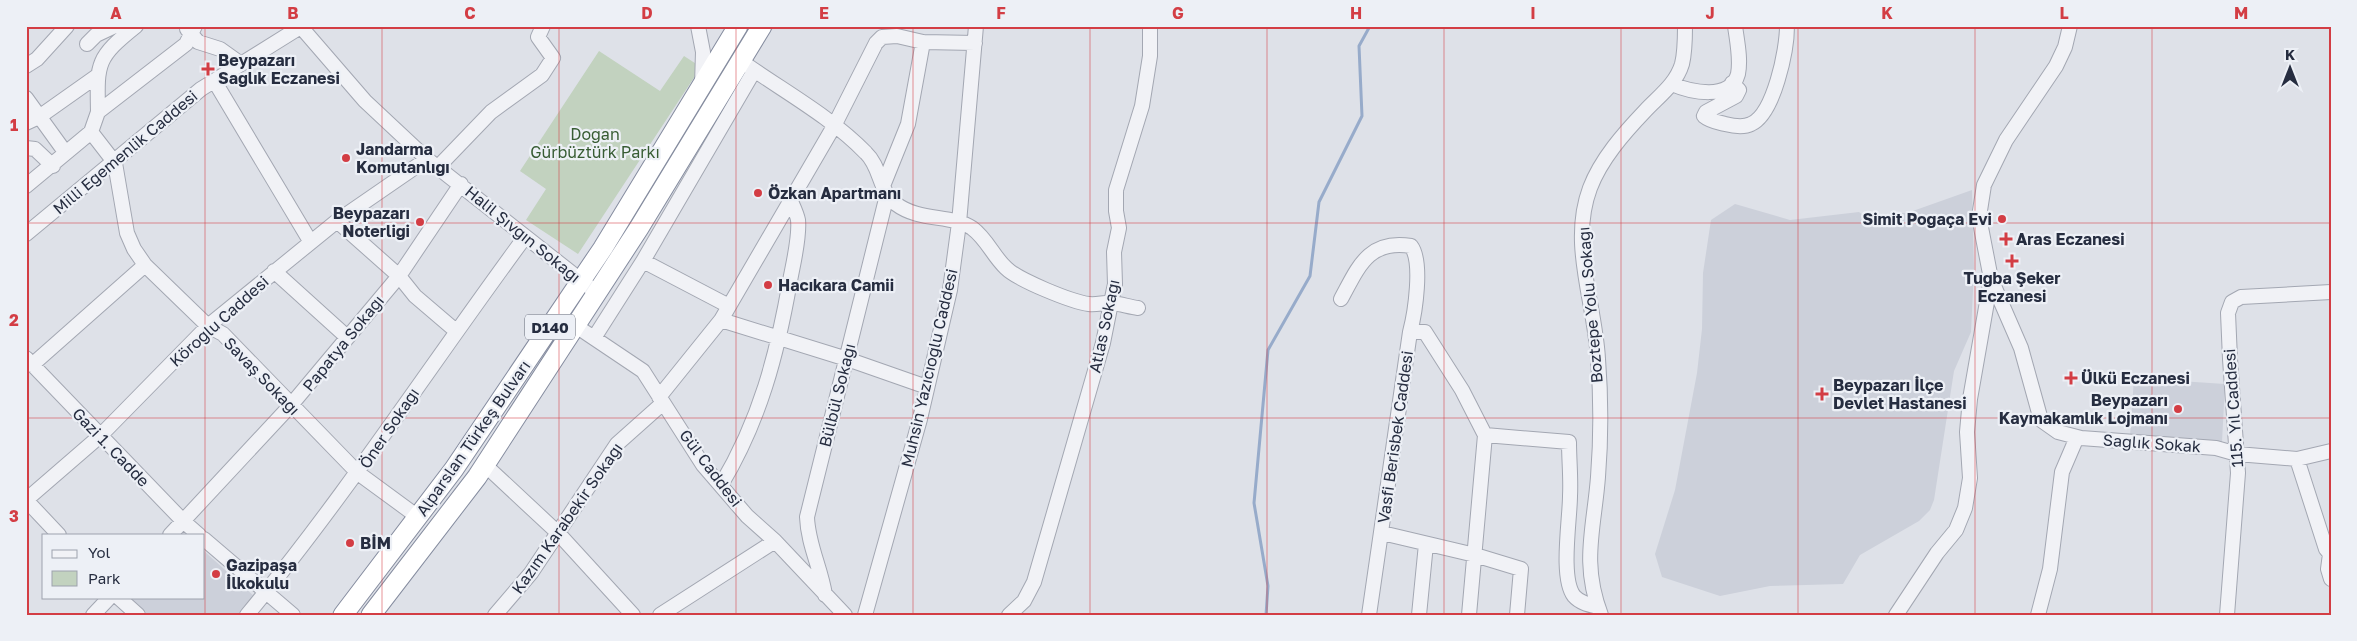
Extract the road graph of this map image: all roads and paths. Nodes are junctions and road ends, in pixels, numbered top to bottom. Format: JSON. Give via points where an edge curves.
{"nodes":[{"id":1,"x":67,"y":26,"type":"edge"},
{"id":2,"x":115,"y":26,"type":"edge"},
{"id":3,"x":136,"y":26,"type":"edge"},
{"id":4,"x":302,"y":26,"type":"edge"},
{"id":5,"x":543,"y":26,"type":"edge"},
{"id":6,"x":698,"y":26,"type":"edge"},
{"id":7,"x":738,"y":26,"type":"edge"},
{"id":8,"x":762,"y":26,"type":"edge"},
{"id":9,"x":976,"y":26,"type":"edge"},
{"id":10,"x":1150,"y":26,"type":"edge"},
{"id":11,"x":1685,"y":26,"type":"edge"},
{"id":12,"x":1735,"y":26,"type":"edge"},
{"id":13,"x":1787,"y":26,"type":"edge"},
{"id":14,"x":2070,"y":26,"type":"edge"},
{"id":15,"x":190,"y":29,"type":"edge"},
{"id":16,"x":888,"y":31,"type":"edge"},
{"id":17,"x":923,"y":42,"type":"junction"},
{"id":18,"x":975,"y":43,"type":"junction"},
{"id":19,"x":87,"y":44,"type":"dead end"},
{"id":20,"x":242,"y":64,"type":"junction"},
{"id":21,"x":26,"y":66,"type":"edge"},
{"id":22,"x":747,"y":66,"type":"junction"},
{"id":23,"x":97,"y":76,"type":"junction"},
{"id":24,"x":215,"y":82,"type":"junction"},
{"id":25,"x":1732,"y":82,"type":"junction"},
{"id":26,"x":1672,"y":84,"type":"junction"},
{"id":27,"x":702,"y":87,"type":"junction"},
{"id":28,"x":26,"y":98,"type":"edge"},
{"id":29,"x":98,"y":112,"type":"junction"},
{"id":30,"x":39,"y":117,"type":"junction"},
{"id":31,"x":26,"y":123,"type":"edge"},
{"id":32,"x":834,"y":126,"type":"junction"},
{"id":33,"x":91,"y":132,"type":"junction"},
{"id":34,"x":26,"y":148,"type":"edge"},
{"id":35,"x":66,"y":152,"type":"junction"},
{"id":36,"x":115,"y":163,"type":"junction"},
{"id":37,"x":433,"y":163,"type":"junction"},
{"id":38,"x":53,"y":166,"type":"junction"},
{"id":39,"x":461,"y":184,"type":"junction"},
{"id":40,"x":26,"y":186,"type":"edge"},
{"id":41,"x":885,"y":191,"type":"junction"},
{"id":42,"x":790,"y":199,"type":"junction"},
{"id":43,"x":337,"y":221,"type":"junction"},
{"id":44,"x":959,"y":223,"type":"junction"},
{"id":45,"x":26,"y":234,"type":"edge"},
{"id":46,"x":526,"y":237,"type":"junction"},
{"id":47,"x":310,"y":241,"type":"junction"},
{"id":48,"x":643,"y":261,"type":"junction"},
{"id":49,"x":145,"y":265,"type":"junction"},
{"id":50,"x":274,"y":271,"type":"junction"},
{"id":51,"x":399,"y":276,"type":"junction"},
{"id":52,"x":1991,"y":279,"type":"junction"},
{"id":53,"x":581,"y":281,"type":"junction"},
{"id":54,"x":2331,"y":292,"type":"edge"},
{"id":55,"x":597,"y":293,"type":"junction"},
{"id":56,"x":1341,"y":299,"type":"dead end"},
{"id":57,"x":1111,"y":303,"type":"junction"},
{"id":58,"x":729,"y":306,"type":"junction"},
{"id":59,"x":1138,"y":308,"type":"dead end"},
{"id":60,"x":721,"y":320,"type":"junction"},
{"id":61,"x":208,"y":326,"type":"junction"},
{"id":62,"x":576,"y":326,"type":"junction"},
{"id":63,"x":456,"y":331,"type":"junction"},
{"id":64,"x":1410,"y":332,"type":"junction"},
{"id":65,"x":347,"y":336,"type":"junction"},
{"id":66,"x":594,"y":338,"type":"junction"},
{"id":67,"x":780,"y":340,"type":"junction"},
{"id":68,"x":848,"y":358,"type":"junction"},
{"id":69,"x":29,"y":361,"type":"edge"},
{"id":70,"x":927,"y":388,"type":"junction"},
{"id":71,"x":661,"y":400,"type":"junction"},
{"id":72,"x":291,"y":406,"type":"junction"},
{"id":73,"x":1485,"y":435,"type":"junction"},
{"id":74,"x":100,"y":436,"type":"junction"},
{"id":75,"x":2077,"y":437,"type":"junction"},
{"id":76,"x":2331,"y":451,"type":"edge"},
{"id":77,"x":2237,"y":454,"type":"junction"},
{"id":78,"x":2297,"y":459,"type":"junction"},
{"id":79,"x":485,"y":466,"type":"junction"},
{"id":80,"x":358,"y":473,"type":"junction"},
{"id":81,"x":721,"y":485,"type":"junction"},
{"id":82,"x":26,"y":500,"type":"edge"},
{"id":83,"x":418,"y":517,"type":"junction"},
{"id":84,"x":183,"y":522,"type":"junction"},
{"id":85,"x":558,"y":533,"type":"junction"},
{"id":86,"x":1382,"y":533,"type":"junction"},
{"id":87,"x":58,"y":534,"type":"edge"},
{"id":88,"x":171,"y":534,"type":"edge"},
{"id":89,"x":198,"y":534,"type":"edge"},
{"id":90,"x":205,"y":540,"type":"edge"},
{"id":91,"x":775,"y":541,"type":"junction"},
{"id":92,"x":1426,"y":544,"type":"junction"},
{"id":93,"x":2330,"y":554,"type":"edge"},
{"id":94,"x":1475,"y":555,"type":"junction"},
{"id":95,"x":2331,"y":579,"type":"edge"},
{"id":96,"x":266,"y":592,"type":"junction"},
{"id":97,"x":825,"y":595,"type":"junction"},
{"id":98,"x":109,"y":598,"type":"edge"},
{"id":99,"x":119,"y":598,"type":"edge"},
{"id":100,"x":1600,"y":611,"type":"edge"},
{"id":101,"x":625,"y":612,"type":"edge"},
{"id":102,"x":93,"y":615,"type":"edge"},
{"id":103,"x":138,"y":615,"type":"edge"},
{"id":104,"x":247,"y":615,"type":"edge"},
{"id":105,"x":293,"y":615,"type":"edge"},
{"id":106,"x":343,"y":615,"type":"edge"},
{"id":107,"x":372,"y":615,"type":"edge"},
{"id":108,"x":495,"y":615,"type":"edge"},
{"id":109,"x":660,"y":615,"type":"edge"},
{"id":110,"x":845,"y":615,"type":"edge"},
{"id":111,"x":865,"y":615,"type":"edge"},
{"id":112,"x":1009,"y":615,"type":"edge"},
{"id":113,"x":1369,"y":615,"type":"edge"},
{"id":114,"x":1419,"y":615,"type":"edge"},
{"id":115,"x":1469,"y":615,"type":"edge"},
{"id":116,"x":1517,"y":615,"type":"edge"},
{"id":117,"x":1896,"y":615,"type":"edge"},
{"id":118,"x":2038,"y":615,"type":"edge"},
{"id":119,"x":2227,"y":615,"type":"edge"}],
"edges":[{"from":1,"to":21,"type":"street"},
{"from":2,"to":19,"type":"street","via":[[96,35]]},
{"from":3,"to":23,"type":"street","via":[[110,47],[100,62]]},
{"from":4,"to":20,"type":"street","name":"Milli Egemenlik Caddesi"},
{"from":4,"to":37,"type":"street","name":"Halil Şıvgın Sokağı","via":[[365,102]]},
{"from":5,"to":37,"type":"street","name":"Köroğlu Caddesi","via":[[538,37],[553,58],[542,75],[491,112]]},
{"from":6,"to":27,"type":"street","via":[[703,52]]},
{"from":7,"to":27,"type":"highway","name":"Alparslan Türkeş Bulvarı","number":"D140"},
{"from":8,"to":22,"type":"highway","name":"Alparslan Türkeş Bulvarı","number":"D140"},
{"from":9,"to":18,"type":"street","name":"Muhsin Yazıcıoğlu Caddesi"},
{"from":10,"to":57,"type":"street","name":"Atlas Sokağı","via":[[1150,56],[1142,106],[1116,195],[1119,228]]},
{"from":11,"to":26,"type":"street","via":[[1682,65]]},
{"from":12,"to":25,"type":"street","via":[[1739,60],[1738,75]]},
{"from":13,"to":25,"type":"street","via":[[1769,107],[1752,124],[1742,127],[1728,125],[1704,116],[1736,96],[1739,90]]},
{"from":14,"to":52,"type":"street","via":[[2056,66],[2006,140],[1984,185],[1979,217]]},
{"from":15,"to":20,"type":"street","via":[[198,42],[220,49]]},
{"from":15,"to":29,"type":"street","via":[[186,44]]},
{"from":16,"to":17,"type":"street"},
{"from":16,"to":32,"type":"street","name":"Kazım Karabekir Sokağı","via":[[876,43]]},
{"from":17,"to":18,"type":"street"},
{"from":17,"to":41,"type":"street","name":"Bülbül Sokağı","via":[[908,124]]},
{"from":18,"to":44,"type":"street","name":"Muhsin Yazıcıoğlu Caddesi"},
{"from":20,"to":24,"type":"street","name":"Milli Egemenlik Caddesi"},
{"from":22,"to":32,"type":"street"},
{"from":22,"to":48,"type":"street"},
{"from":22,"to":55,"type":"highway","name":"Alparslan Türkeş Bulvarı","number":"D140"},
{"from":23,"to":29,"type":"street"},
{"from":23,"to":30,"type":"street"},
{"from":24,"to":36,"type":"street","name":"Milli Egemenlik Caddesi","via":[[201,90]]},
{"from":24,"to":47,"type":"street"},
{"from":25,"to":26,"type":"street","via":[[1728,87],[1699,93]]},
{"from":26,"to":100,"type":"street","name":"Boztepe Yolu Sokağı","via":[[1644,111],[1604,160],[1591,186],[1580,229],[1595,320],[1598,361],[1598,474],[1589,554],[1594,594]]},
{"from":27,"to":53,"type":"highway","name":"Alparslan Türkeş Bulvarı","number":"D140"},
{"from":28,"to":30,"type":"street"},
{"from":29,"to":33,"type":"street"},
{"from":30,"to":31,"type":"street"},
{"from":30,"to":35,"type":"street"},
{"from":32,"to":41,"type":"street","via":[[871,157]]},
{"from":32,"to":42,"type":"street","name":"Kazım Karabekir Sokağı"},
{"from":33,"to":35,"type":"street"},
{"from":33,"to":36,"type":"street"},
{"from":34,"to":38,"type":"street","via":[[35,149]]},
{"from":35,"to":38,"type":"street"},
{"from":36,"to":45,"type":"street","name":"Milli Egemenlik Caddesi"},
{"from":36,"to":49,"type":"street","name":"Savaş Sokağı","via":[[127,233]]},
{"from":37,"to":39,"type":"street","name":"Halil Şıvgın Sokağı"},
{"from":37,"to":43,"type":"street","name":"Köroğlu Caddesi"},
{"from":38,"to":40,"type":"street"},
{"from":39,"to":46,"type":"street","name":"Halil Şıvgın Sokağı"},
{"from":39,"to":51,"type":"street","name":"Papatya Sokağı"},
{"from":41,"to":44,"type":"street","via":[[896,204],[910,212]]},
{"from":41,"to":68,"type":"street","name":"Bülbül Sokağı"},
{"from":42,"to":58,"type":"street","name":"Kazım Karabekir Sokağı"},
{"from":42,"to":67,"type":"street","via":[[798,220]]},
{"from":43,"to":47,"type":"street","name":"Köroğlu Caddesi"},
{"from":43,"to":51,"type":"street"},
{"from":44,"to":57,"type":"street","via":[[985,240],[1006,269],[1070,300],[1090,304]]},
{"from":44,"to":70,"type":"street","name":"Muhsin Yazıcıoğlu Caddesi","via":[[950,290]]},
{"from":46,"to":53,"type":"street","name":"Halil Şıvgın Sokağı"},
{"from":46,"to":63,"type":"street","name":"Öner Sokağı"},
{"from":47,"to":50,"type":"street","name":"Köroğlu Caddesi"},
{"from":48,"to":58,"type":"street"},
{"from":48,"to":66,"type":"street"},
{"from":49,"to":61,"type":"street","name":"Savaş Sokağı"},
{"from":49,"to":69,"type":"street"},
{"from":50,"to":61,"type":"street","name":"Köroğlu Caddesi"},
{"from":50,"to":65,"type":"street"},
{"from":51,"to":63,"type":"street","via":[[415,296]]},
{"from":51,"to":65,"type":"street","name":"Papatya Sokağı"},
{"from":52,"to":75,"type":"street","name":"Sağlık Sokak","via":[[2021,348],[2041,420],[2058,432]]},
{"from":52,"to":117,"type":"street","via":[[1970,399],[1967,432],[1970,478],[1963,518]]},
{"from":53,"to":55,"type":"street","name":"Halil Şıvgın Sokağı"},
{"from":53,"to":83,"type":"highway","name":"Alparslan Türkeş Bulvarı","number":"D140"},
{"from":54,"to":77,"type":"street","name":"115. Yıl Caddesi","via":[[2241,297],[2232,302],[2228,313]]},
{"from":55,"to":62,"type":"highway","name":"Alparslan Türkeş Bulvarı","number":"D140"},
{"from":56,"to":64,"type":"street","via":[[1351,278],[1370,252],[1386,247],[1411,246],[1415,251],[1416,288]]},
{"from":57,"to":59,"type":"street"},
{"from":57,"to":112,"type":"street","name":"Atlas Sokağı","via":[[1100,353],[1034,582],[1024,601]]},
{"from":58,"to":60,"type":"street","name":"Kazım Karabekir Sokağı"},
{"from":60,"to":67,"type":"street"},
{"from":60,"to":71,"type":"street","name":"Kazım Karabekir Sokağı"},
{"from":61,"to":72,"type":"street","name":"Savaş Sokağı","via":[[222,334]]},
{"from":61,"to":74,"type":"street","name":"Köroğlu Caddesi"},
{"from":62,"to":66,"type":"street","name":"Gül Caddesi"},
{"from":62,"to":79,"type":"highway","name":"Alparslan Türkeş Bulvarı","number":"D140"},
{"from":63,"to":80,"type":"street","name":"Öner Sokağı"},
{"from":64,"to":73,"type":"street","name":"Vasfi Berisbek Caddesi","via":[[1424,332],[1462,390]]},
{"from":64,"to":86,"type":"street","name":"Vasfi Berisbek Caddesi"},
{"from":65,"to":72,"type":"street","name":"Papatya Sokağı"},
{"from":66,"to":71,"type":"street","name":"Gül Caddesi","via":[[643,371]]},
{"from":67,"to":68,"type":"street"},
{"from":67,"to":81,"type":"street","via":[[755,419],[741,452]]},
{"from":68,"to":70,"type":"street"},
{"from":68,"to":97,"type":"street","name":"Bülbül Sokağı","via":[[807,517],[811,549],[823,578]]},
{"from":69,"to":74,"type":"street","name":"Gazi 1. Cadde"},
{"from":70,"to":111,"type":"street","name":"Muhsin Yazıcıoğlu Caddesi"},
{"from":71,"to":81,"type":"street","name":"Gül Caddesi","via":[[703,465]]},
{"from":71,"to":85,"type":"street","name":"Kazım Karabekir Sokağı","via":[[617,444]]},
{"from":72,"to":80,"type":"street","name":"Savaş Sokağı"},
{"from":72,"to":84,"type":"street","name":"Papatya Sokağı"},
{"from":73,"to":94,"type":"street"},
{"from":73,"to":100,"type":"street","via":[[1569,442],[1570,499],[1566,544],[1569,583],[1574,596]]},
{"from":74,"to":82,"type":"street","name":"Köroğlu Caddesi"},
{"from":74,"to":84,"type":"street","name":"Gazi 1. Cadde"},
{"from":75,"to":77,"type":"street","name":"Sağlık Sokak","via":[[2216,448]]},
{"from":75,"to":118,"type":"street","via":[[2062,472],[2050,569]]},
{"from":76,"to":78,"type":"street","name":"Sağlık Sokak"},
{"from":77,"to":78,"type":"street","name":"Sağlık Sokak"},
{"from":77,"to":119,"type":"street","name":"115. Yıl Caddesi"},
{"from":78,"to":93,"type":"street"},
{"from":79,"to":85,"type":"street"},
{"from":79,"to":107,"type":"highway","name":"Alparslan Türkeş Bulvarı","number":"D140"},
{"from":80,"to":83,"type":"street","name":"Savaş Sokağı"},
{"from":80,"to":96,"type":"street","name":"Öner Sokağı"},
{"from":81,"to":91,"type":"street","name":"Gül Caddesi","via":[[747,516]]},
{"from":82,"to":87,"type":"street"},
{"from":83,"to":106,"type":"highway","name":"Alparslan Türkeş Bulvarı","number":"D140"},
{"from":84,"to":88,"type":"street","name":"Papatya Sokağı"},
{"from":84,"to":89,"type":"street","name":"Gazi 1. Cadde"},
{"from":85,"to":101,"type":"street"},
{"from":85,"to":108,"type":"street","name":"Kazım Karabekir Sokağı","via":[[531,573]]},
{"from":86,"to":92,"type":"street"},
{"from":86,"to":113,"type":"street","name":"Vasfi Berisbek Caddesi"},
{"from":90,"to":96,"type":"street"},
{"from":91,"to":97,"type":"street","name":"Gül Caddesi"},
{"from":91,"to":109,"type":"street"},
{"from":92,"to":94,"type":"street"},
{"from":92,"to":114,"type":"street"},
{"from":93,"to":95,"type":"street","via":[[2328,569]]},
{"from":94,"to":115,"type":"street"},
{"from":94,"to":116,"type":"street","via":[[1521,569]]},
{"from":96,"to":104,"type":"street","name":"Öner Sokağı"},
{"from":96,"to":105,"type":"street"},
{"from":97,"to":110,"type":"street","name":"Gül Caddesi"},
{"from":98,"to":102,"type":"street"},
{"from":99,"to":103,"type":"street"}]}
